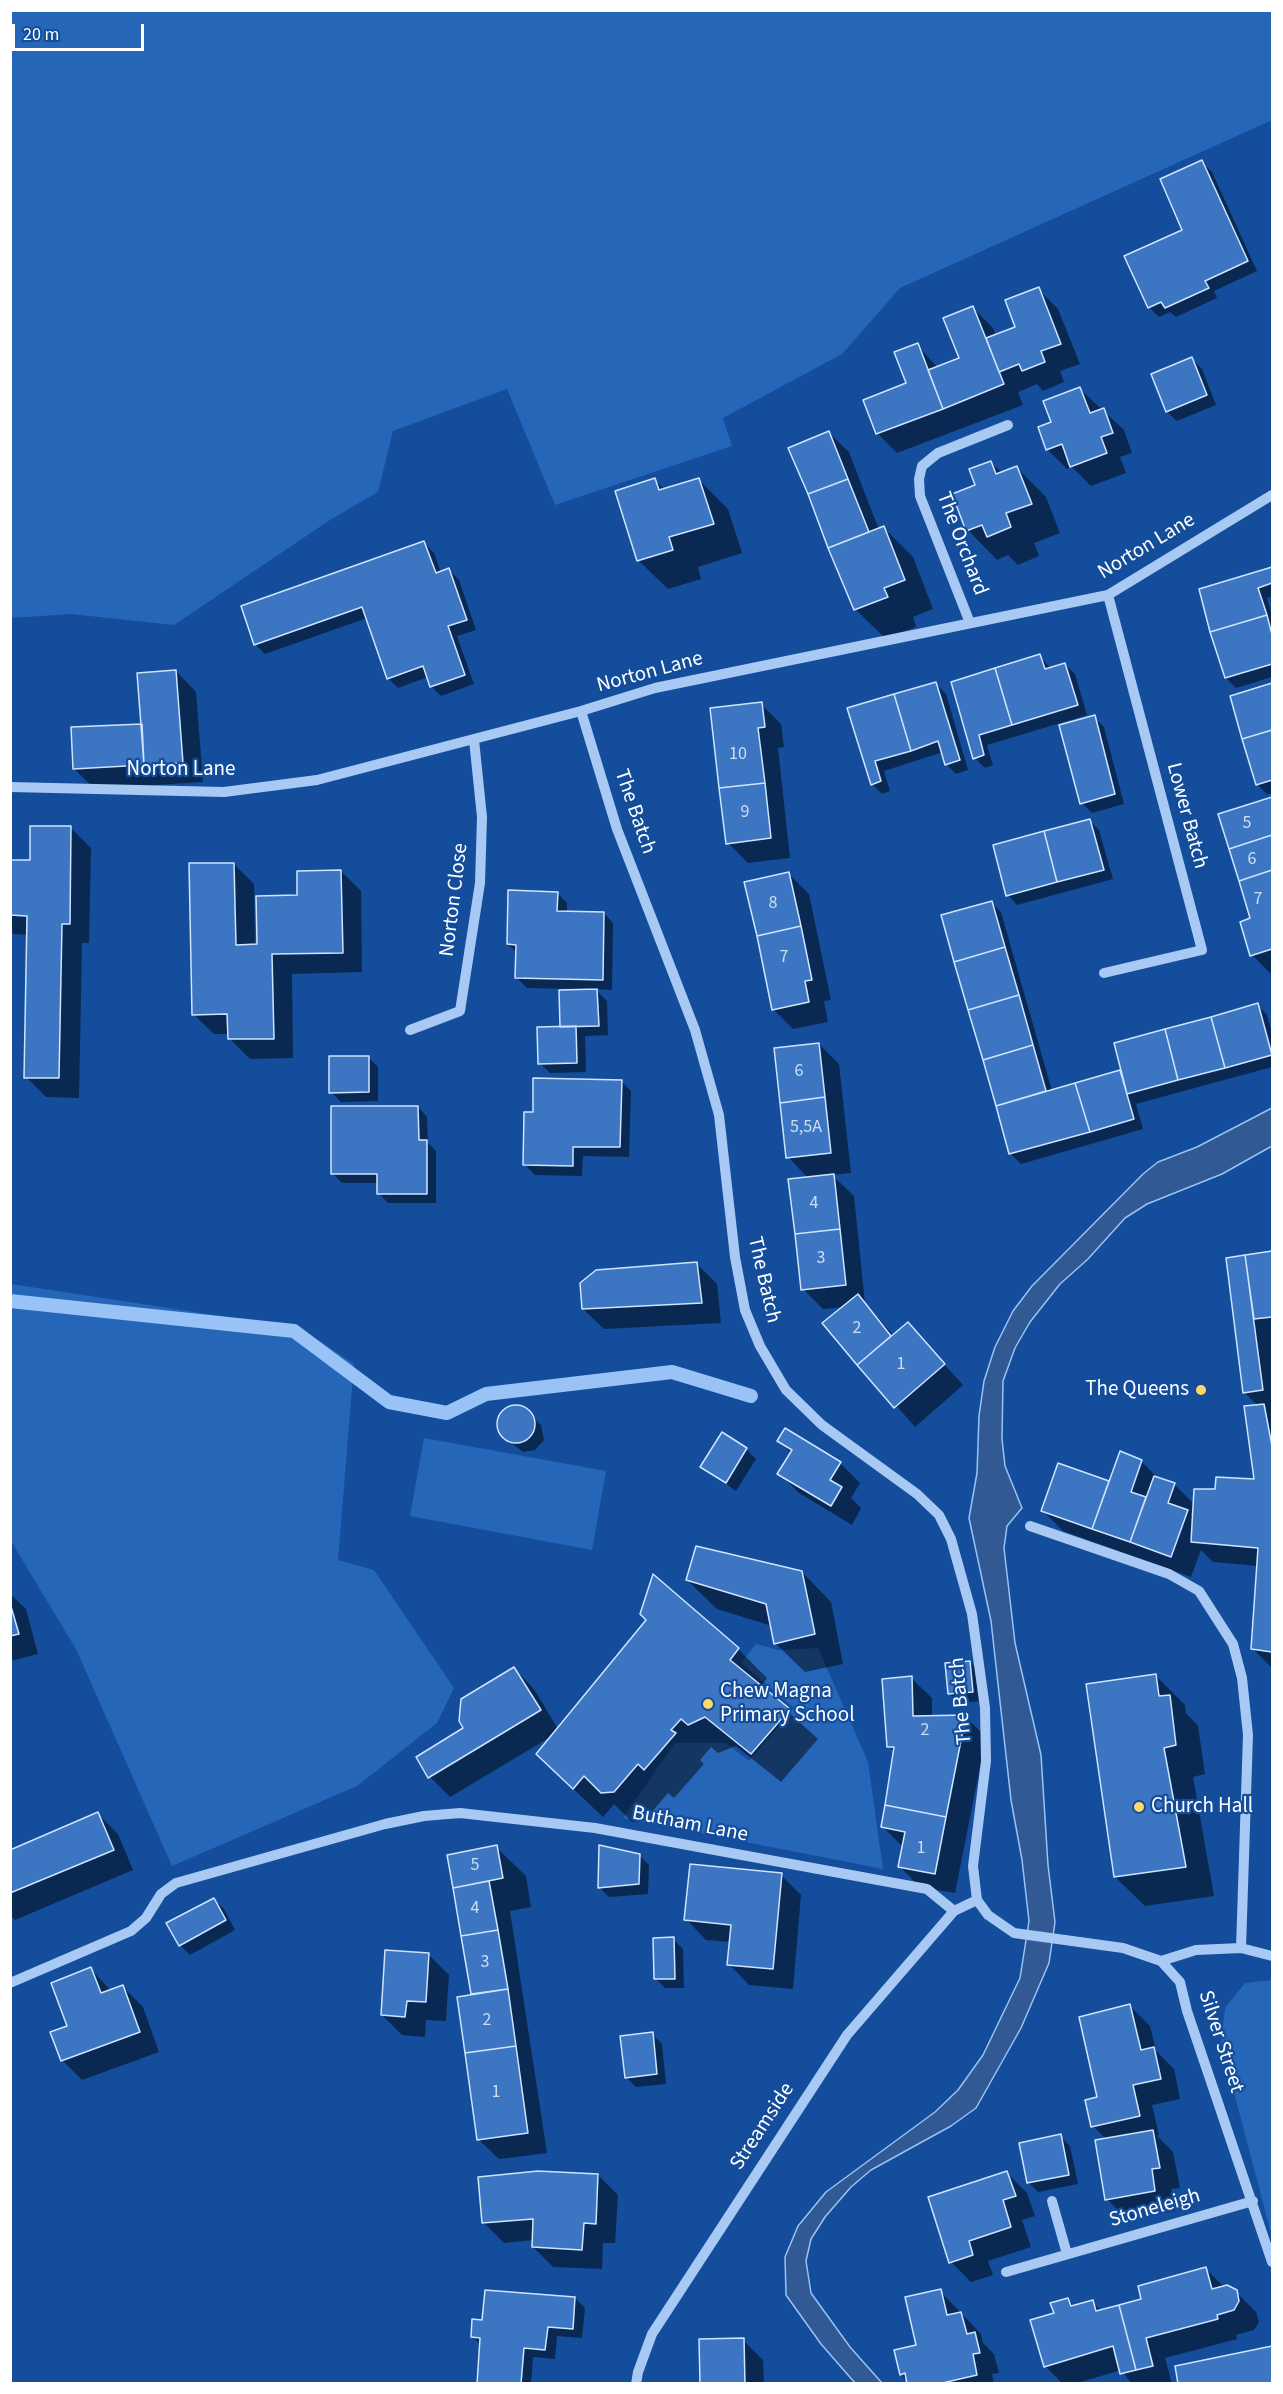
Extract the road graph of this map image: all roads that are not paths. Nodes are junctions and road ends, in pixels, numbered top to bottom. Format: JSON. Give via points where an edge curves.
{"nodes":[{"id":1,"x":1008,"y":425,"type":"dead end"},
{"id":2,"x":1272,"y":495,"type":"edge"},
{"id":3,"x":1108,"y":596,"type":"junction"},
{"id":4,"x":970,"y":623,"type":"junction"},
{"id":5,"x":581,"y":711,"type":"junction"},
{"id":6,"x":474,"y":740,"type":"junction"},
{"id":7,"x":10,"y":786,"type":"edge"},
{"id":8,"x":1104,"y":973,"type":"dead end"},
{"id":9,"x":410,"y":1030,"type":"dead end"},
{"id":10,"x":1030,"y":1526,"type":"dead end"},
{"id":11,"x":976,"y":1900,"type":"junction"},
{"id":12,"x":954,"y":1911,"type":"junction"},
{"id":13,"x":1241,"y":1948,"type":"junction"},
{"id":14,"x":1272,"y":1956,"type":"edge"},
{"id":15,"x":1161,"y":1961,"type":"junction"},
{"id":16,"x":10,"y":1983,"type":"edge"},
{"id":17,"x":1052,"y":2201,"type":"dead end"},
{"id":18,"x":1253,"y":2201,"type":"junction"},
{"id":19,"x":1067,"y":2254,"type":"junction"},
{"id":20,"x":1272,"y":2262,"type":"edge"},
{"id":21,"x":1006,"y":2272,"type":"dead end"},
{"id":22,"x":636,"y":2384,"type":"edge"}],
"edges":[{"from":1,"to":4,"type":"street","name":"The Orchard","via":[[938,453],[922,466],[919,479],[920,496]]},
{"from":2,"to":3,"type":"street","name":"Norton Lane"},
{"from":3,"to":4,"type":"street","name":"Norton Lane"},
{"from":3,"to":8,"type":"street","name":"Lower Batch","via":[[1202,950]]},
{"from":4,"to":5,"type":"street","name":"Norton Lane","via":[[654,688]]},
{"from":5,"to":6,"type":"street","name":"Norton Lane"},
{"from":5,"to":11,"type":"street","name":"The Batch","via":[[618,829],[695,1030],[719,1115],[735,1257],[743,1299],[760,1346],[786,1390],[822,1425],[917,1494],[939,1515],[951,1539],[972,1614],[984,1708],[986,1761],[973,1866]]},
{"from":6,"to":7,"type":"street","name":"Norton Lane","via":[[317,780],[224,792]]},
{"from":6,"to":9,"type":"street","name":"Norton Close","via":[[482,817],[480,883],[460,1011]]},
{"from":10,"to":13,"type":"street","via":[[1169,1574],[1199,1591],[1233,1644],[1242,1678],[1248,1735]]},
{"from":11,"to":12,"type":"street"},
{"from":11,"to":15,"type":"street","via":[[988,1915],[1014,1933],[1123,1948]]},
{"from":12,"to":16,"type":"street","name":"Butham Lane","via":[[927,1889],[595,1828],[460,1813],[385,1824],[176,1883],[161,1894],[146,1918],[131,1931]]},
{"from":12,"to":22,"type":"street","name":"Streamside","via":[[847,2035],[652,2334]]},
{"from":13,"to":14,"type":"street"},
{"from":13,"to":15,"type":"street","via":[[1196,1950]]},
{"from":15,"to":18,"type":"street","name":"Silver Street","via":[[1180,1982]]},
{"from":17,"to":19,"type":"street"},
{"from":18,"to":19,"type":"street","name":"Stoneleigh"},
{"from":18,"to":20,"type":"street","name":"Silver Street"},
{"from":19,"to":21,"type":"street","name":"Stoneleigh"}]}
